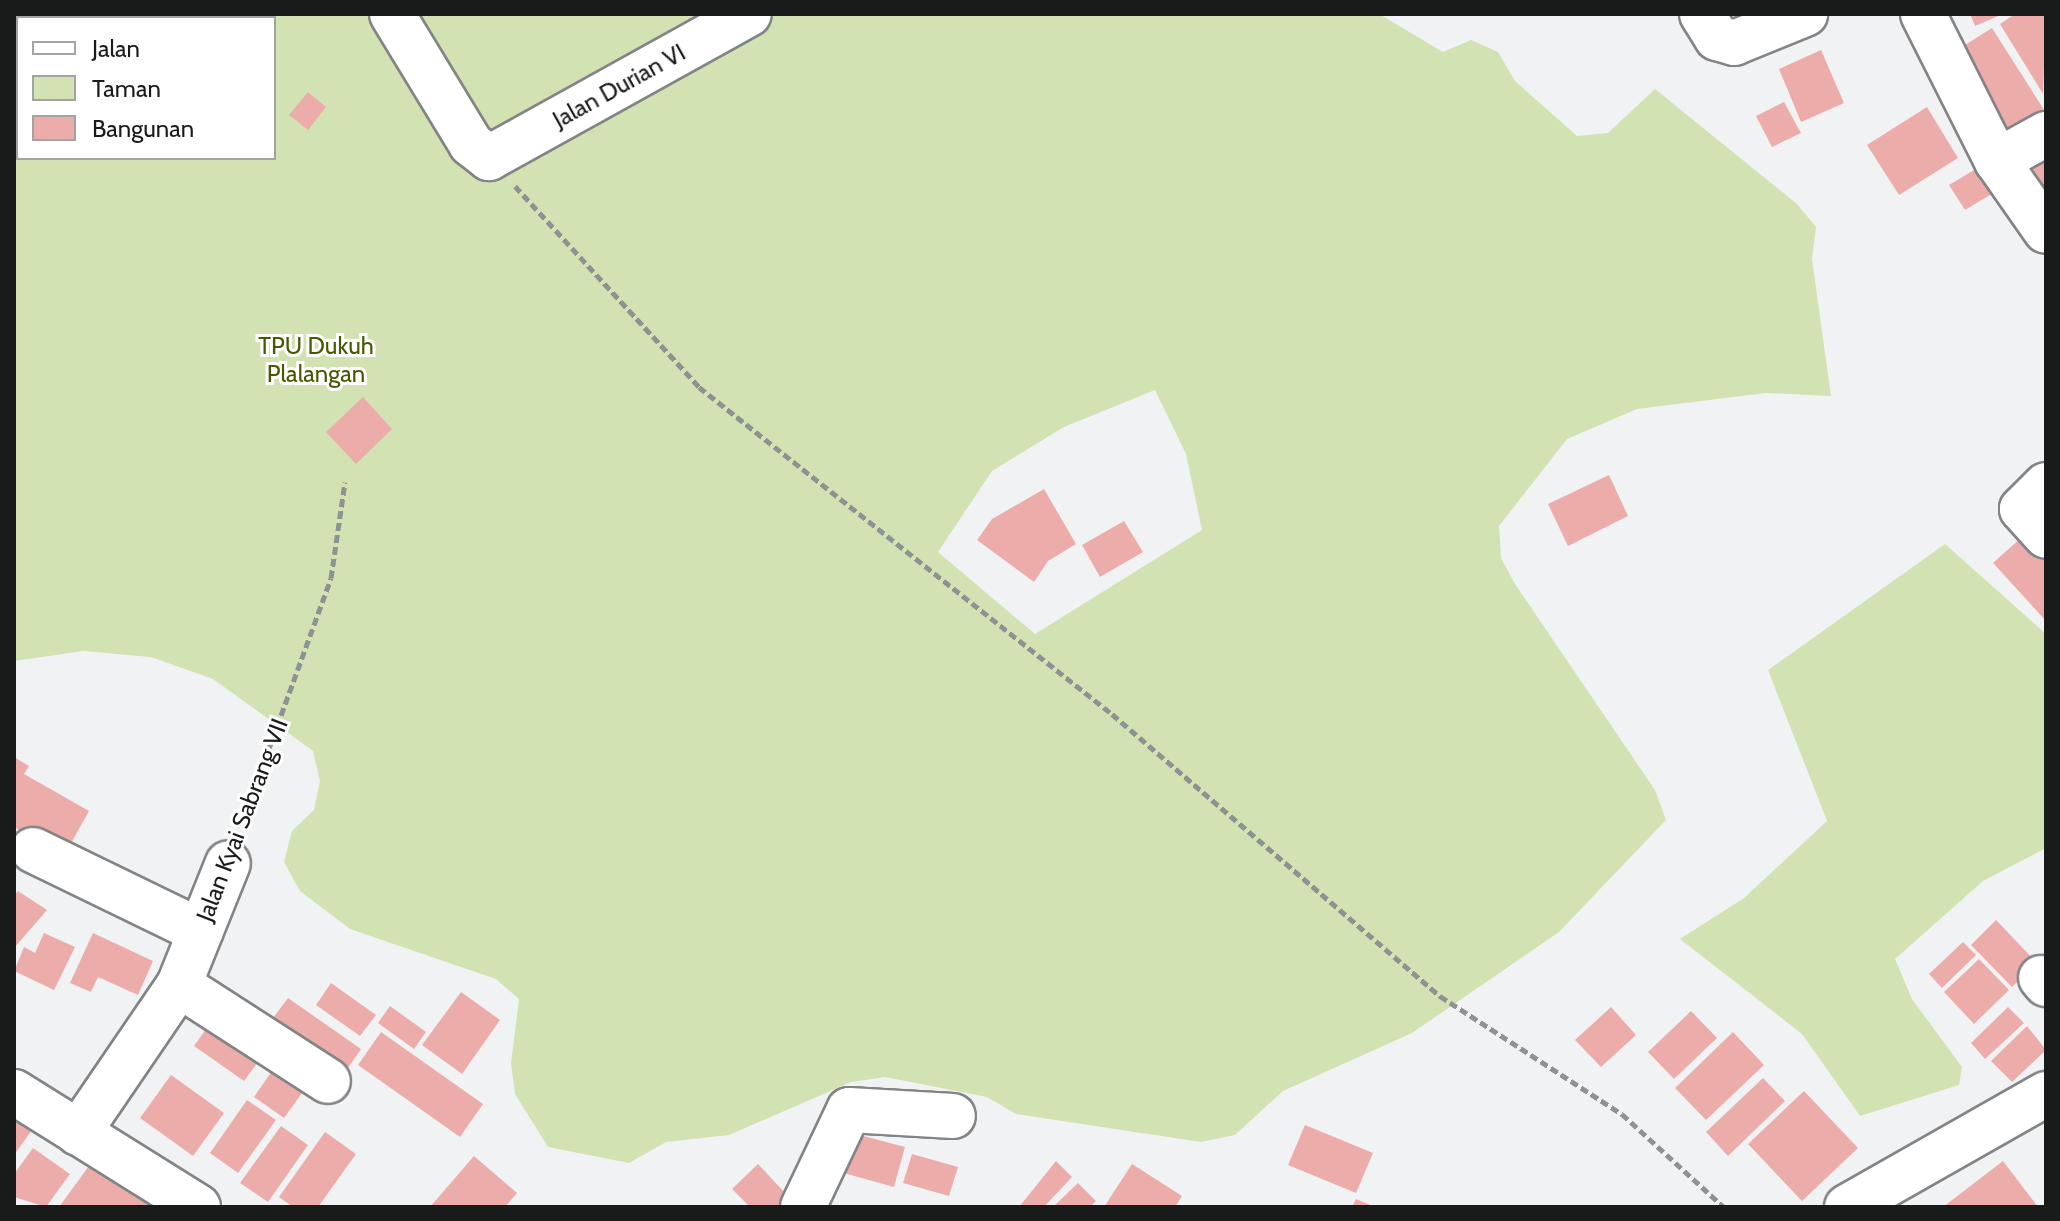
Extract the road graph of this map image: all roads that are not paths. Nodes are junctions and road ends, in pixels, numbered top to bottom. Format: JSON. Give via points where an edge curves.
{"nodes":[{"id":1,"x":392,"y":14,"type":"edge"},
{"id":2,"x":749,"y":14,"type":"edge"},
{"id":3,"x":1702,"y":14,"type":"edge"},
{"id":4,"x":1805,"y":14,"type":"edge"},
{"id":5,"x":1923,"y":14,"type":"edge"},
{"id":6,"x":2046,"y":134,"type":"edge"},
{"id":7,"x":1989,"y":147,"type":"junction"},
{"id":8,"x":2046,"y":231,"type":"edge"},
{"id":9,"x":33,"y":850,"type":"dead end"},
{"id":10,"x":228,"y":863,"type":"road end"},
{"id":11,"x":200,"y":931,"type":"junction"},
{"id":12,"x":179,"y":985,"type":"junction"},
{"id":13,"x":328,"y":1081,"type":"dead end"},
{"id":14,"x":14,"y":1092,"type":"edge"},
{"id":15,"x":2046,"y":1094,"type":"edge"},
{"id":16,"x":953,"y":1116,"type":"dead end"},
{"id":17,"x":78,"y":1133,"type":"junction"},
{"id":18,"x":198,"y":1207,"type":"edge"},
{"id":19,"x":803,"y":1207,"type":"edge"},
{"id":20,"x":1847,"y":1207,"type":"edge"}],
"edges":[{"from":1,"to":2,"type":"street","name":"Jalan Durian VI","via":[[471,144],[489,158]]},
{"from":3,"to":4,"type":"street","via":[[1717,38],[1734,43]]},
{"from":5,"to":7,"type":"street"},
{"from":6,"to":7,"type":"street"},
{"from":7,"to":8,"type":"street"},
{"from":9,"to":11,"type":"street"},
{"from":10,"to":11,"type":"street","name":"Jalan Kyai Sabrang VII"},
{"from":11,"to":12,"type":"street","name":"Jalan Kyai Sabrang VII"},
{"from":12,"to":13,"type":"street"},
{"from":12,"to":17,"type":"street","name":"Jalan Kyai Sabrang VII"},
{"from":14,"to":17,"type":"street"},
{"from":15,"to":20,"type":"street"},
{"from":16,"to":19,"type":"street","via":[[849,1110]]},
{"from":17,"to":18,"type":"street"}]}
